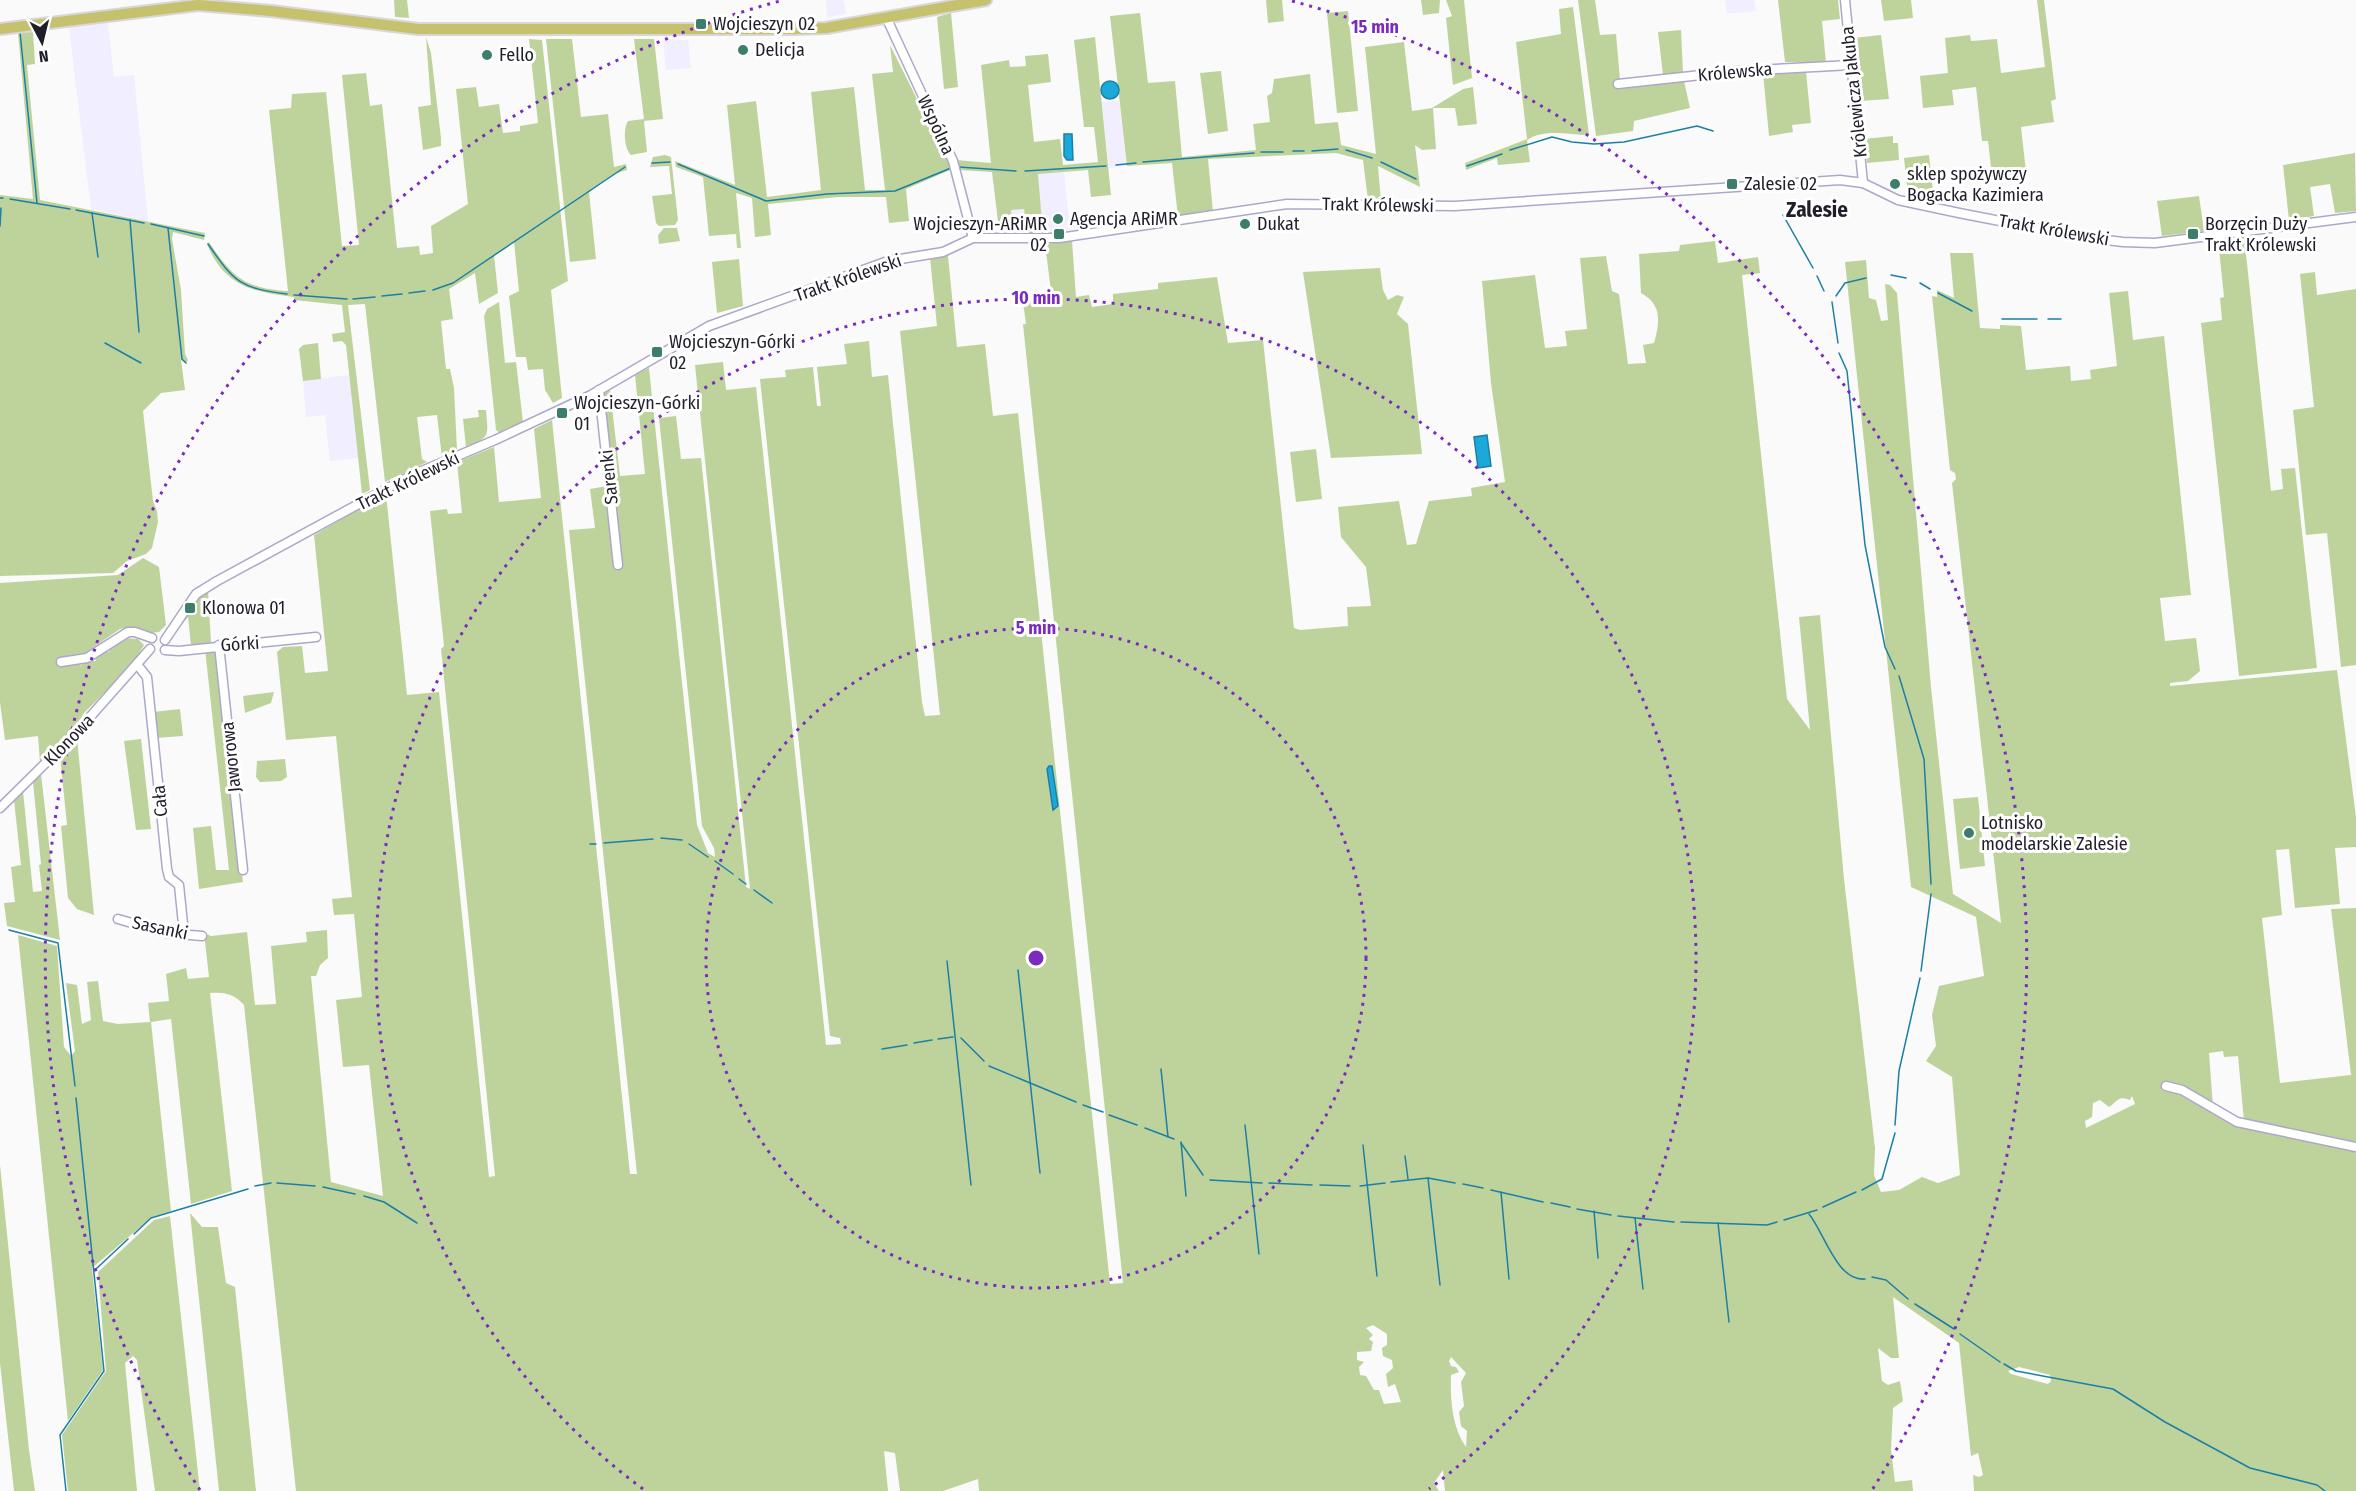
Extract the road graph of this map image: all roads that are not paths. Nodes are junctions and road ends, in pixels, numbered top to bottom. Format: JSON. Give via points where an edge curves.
{"nodes":[{"id":1,"x":986,"y":0,"type":"edge"},
{"id":2,"x":1845,"y":0,"type":"edge"},
{"id":3,"x":886,"y":17,"type":"junction"},
{"id":4,"x":0,"y":29,"type":"edge"},
{"id":5,"x":1851,"y":65,"type":"junction"},
{"id":6,"x":1618,"y":84,"type":"dead end"},
{"id":7,"x":1863,"y":183,"type":"junction"},
{"id":8,"x":2356,"y":217,"type":"edge"},
{"id":9,"x":973,"y":238,"type":"junction"},
{"id":10,"x":599,"y":390,"type":"junction"},
{"id":11,"x":313,"y":530,"type":"joint"},
{"id":12,"x":618,"y":565,"type":"dead end"},
{"id":13,"x":316,"y":637,"type":"dead end"},
{"id":14,"x":157,"y":644,"type":"junction"},
{"id":15,"x":219,"y":645,"type":"junction"},
{"id":16,"x":61,"y":662,"type":"dead end"},
{"id":17,"x":137,"y":668,"type":"junction"},
{"id":18,"x":0,"y":808,"type":"edge"},
{"id":19,"x":243,"y":870,"type":"dead end"},
{"id":20,"x":118,"y":919,"type":"dead end"},
{"id":21,"x":184,"y":934,"type":"junction"},
{"id":22,"x":202,"y":936,"type":"dead end"},
{"id":23,"x":2166,"y":1086,"type":"dead end"},
{"id":24,"x":2356,"y":1147,"type":"edge"}],
"edges":[{"from":1,"to":3,"type":"main road"},
{"from":2,"to":5,"type":"street","name":"Królewicza Jakuba"},
{"from":3,"to":4,"type":"main road","via":[[813,29],[467,31],[417,30],[198,5]]},
{"from":3,"to":9,"type":"street","name":"Wspólna","via":[[953,161]]},
{"from":5,"to":6,"type":"street","name":"Królewska","via":[[1738,71]]},
{"from":5,"to":7,"type":"street","name":"Królewicza Jakuba"},
{"from":7,"to":8,"type":"street","name":"Trakt Królewski","via":[[1898,200],[2123,243],[2155,243]]},
{"from":7,"to":9,"type":"street","name":"Trakt Królewski","via":[[1840,180],[1455,206],[1287,204],[1059,238]]},
{"from":9,"to":10,"type":"street","name":"Trakt Królewski","via":[[943,252],[888,261],[720,322]]},
{"from":10,"to":11,"type":"street","name":"Trakt Królewski","via":[[410,476]]},
{"from":10,"to":12,"type":"street","name":"Sarenki"},
{"from":11,"to":14,"type":"street","name":"Klonowa","via":[[202,589]]},
{"from":13,"to":15,"type":"street","name":"Górki"},
{"from":14,"to":15,"type":"street","name":"Górki","via":[[179,651]]},
{"from":14,"to":16,"type":"street","name":"Górki","via":[[123,636],[87,658]]},
{"from":14,"to":17,"type":"street","name":"Klonowa"},
{"from":15,"to":19,"type":"street","name":"Jaworowa"},
{"from":17,"to":18,"type":"street","name":"Klonowa"},
{"from":17,"to":21,"type":"street","name":"Cała","via":[[147,677],[166,869],[179,885]]},
{"from":20,"to":21,"type":"street","name":"Sasanki","via":[[166,933]]},
{"from":21,"to":22,"type":"street","name":"Sasanki"},
{"from":23,"to":24,"type":"street","via":[[2182,1090],[2238,1122]]}]}
